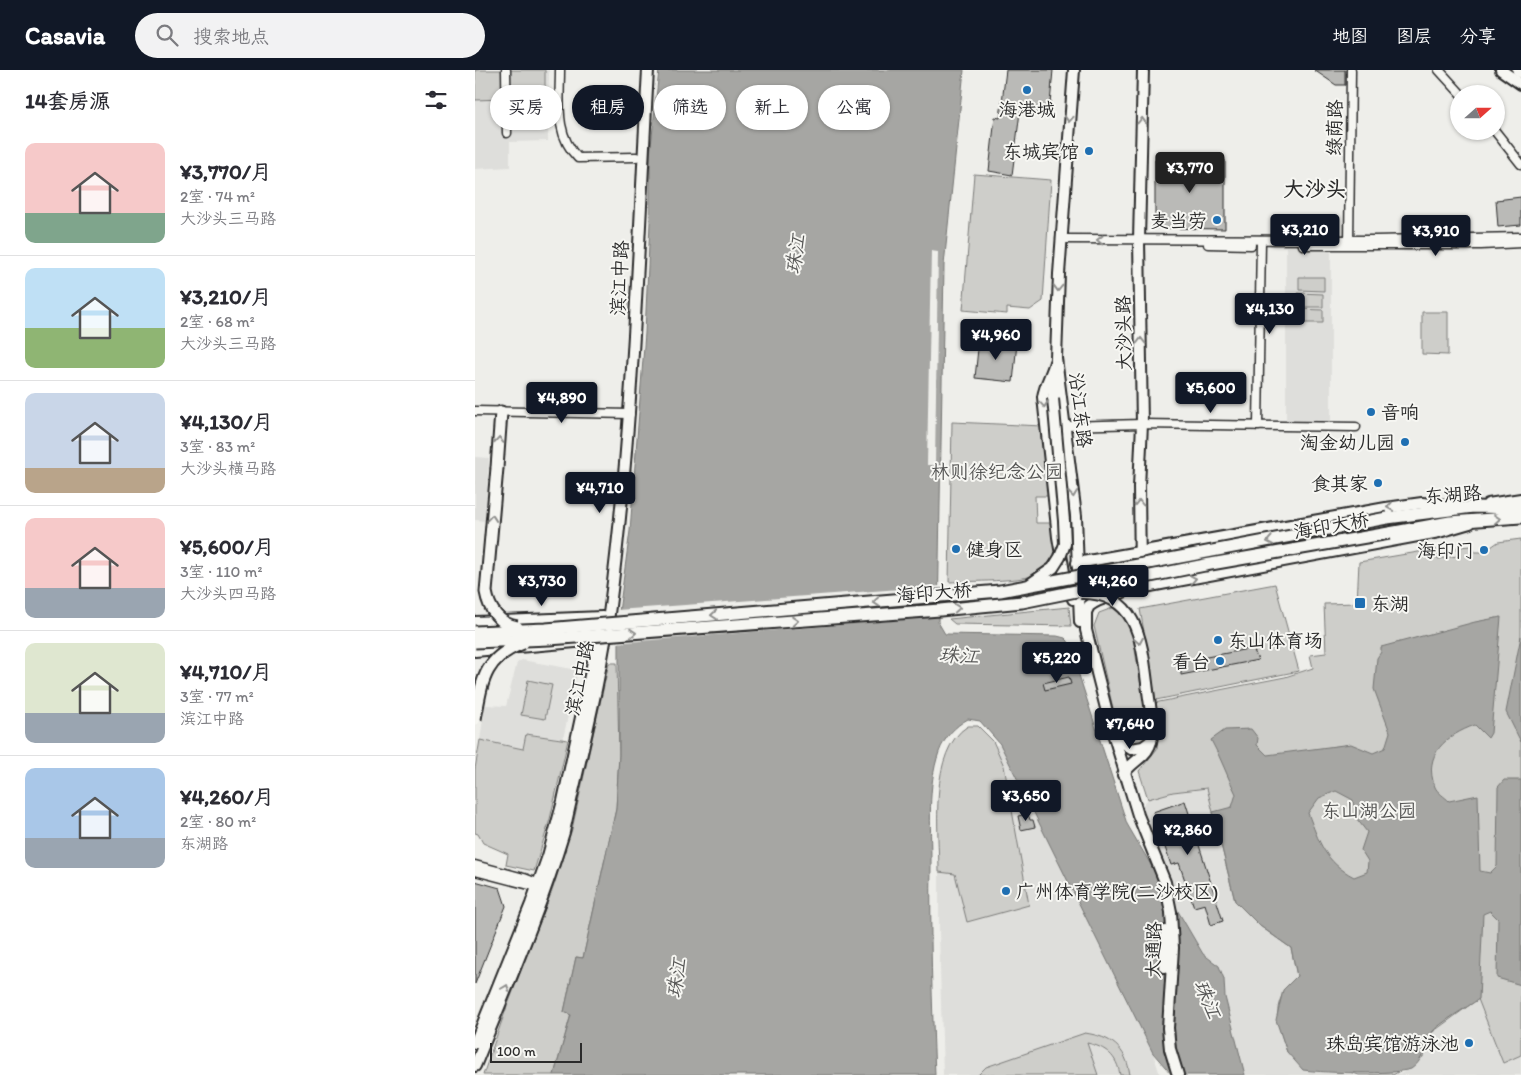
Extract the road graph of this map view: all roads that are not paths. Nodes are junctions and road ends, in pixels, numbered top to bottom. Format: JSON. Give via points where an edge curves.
{"nodes":[{"id":1,"x":506,"y":70,"type":"edge"},
{"id":2,"x":560,"y":70,"type":"edge"},
{"id":3,"x":642,"y":70,"type":"edge"},
{"id":4,"x":648,"y":70,"type":"edge"},
{"id":5,"x":1073,"y":70,"type":"edge"},
{"id":6,"x":1143,"y":70,"type":"edge"},
{"id":7,"x":1351,"y":70,"type":"edge"},
{"id":8,"x":1439,"y":70,"type":"edge"},
{"id":9,"x":1501,"y":70,"type":"edge"},
{"id":10,"x":1518,"y":70,"type":"edge"},
{"id":11,"x":1521,"y":72,"type":"edge"},
{"id":12,"x":1521,"y":84,"type":"edge"},
{"id":13,"x":1453,"y":85,"type":"edge"},
{"id":14,"x":507,"y":133,"type":"dead end"},
{"id":15,"x":1502,"y":140,"type":"edge"},
{"id":16,"x":636,"y":156,"type":"junction"},
{"id":17,"x":1521,"y":164,"type":"edge"},
{"id":18,"x":1521,"y":237,"type":"edge"},
{"id":19,"x":1061,"y":239,"type":"junction"},
{"id":20,"x":1139,"y":240,"type":"junction"},
{"id":21,"x":1261,"y":242,"type":"junction"},
{"id":22,"x":1349,"y":243,"type":"junction"},
{"id":23,"x":1521,"y":243,"type":"edge"},
{"id":24,"x":1521,"y":248,"type":"edge"},
{"id":25,"x":1056,"y":358,"type":"junction"},
{"id":26,"x":475,"y":411,"type":"edge"},
{"id":27,"x":501,"y":412,"type":"junction"},
{"id":28,"x":626,"y":414,"type":"junction"},
{"id":29,"x":1142,"y":424,"type":"junction"},
{"id":30,"x":1065,"y":426,"type":"junction"},
{"id":31,"x":1258,"y":426,"type":"junction"},
{"id":32,"x":1356,"y":427,"type":"dead end"},
{"id":33,"x":1521,"y":499,"type":"edge"},
{"id":34,"x":1473,"y":507,"type":"junction"},
{"id":35,"x":1520,"y":515,"type":"edge"},
{"id":36,"x":1387,"y":518,"type":"joint"},
{"id":37,"x":1476,"y":521,"type":"junction"},
{"id":38,"x":1389,"y":533,"type":"joint"},
{"id":39,"x":1153,"y":550,"type":"junction"},
{"id":40,"x":1140,"y":552,"type":"junction"},
{"id":41,"x":1077,"y":563,"type":"junction"},
{"id":42,"x":1154,"y":586,"type":"junction"},
{"id":43,"x":1012,"y":590,"type":"junction"},
{"id":44,"x":1127,"y":591,"type":"junction"},
{"id":45,"x":1064,"y":594,"type":"junction"},
{"id":46,"x":602,"y":617,"type":"junction"},
{"id":47,"x":479,"y":622,"type":"edge"},
{"id":48,"x":1080,"y":625,"type":"junction"},
{"id":49,"x":607,"y":630,"type":"junction"},
{"id":50,"x":475,"y":632,"type":"edge"},
{"id":51,"x":548,"y":634,"type":"junction"},
{"id":52,"x":598,"y":641,"type":"junction"},
{"id":53,"x":475,"y":642,"type":"edge"},
{"id":54,"x":479,"y":651,"type":"edge"},
{"id":55,"x":475,"y":719,"type":"edge"},
{"id":56,"x":1113,"y":734,"type":"junction"},
{"id":57,"x":1152,"y":741,"type":"junction"},
{"id":58,"x":1122,"y":775,"type":"junction"},
{"id":59,"x":1135,"y":816,"type":"junction"},
{"id":60,"x":475,"y":865,"type":"edge"},
{"id":61,"x":475,"y":871,"type":"edge"},
{"id":62,"x":541,"y":886,"type":"junction"},
{"id":63,"x":475,"y":1043,"type":"edge"},
{"id":64,"x":475,"y":1066,"type":"edge"},
{"id":65,"x":1171,"y":1075,"type":"edge"},
{"id":66,"x":1178,"y":1075,"type":"edge"}],
"edges":[{"from":1,"to":14,"type":"street"},
{"from":2,"to":16,"type":"street","via":[[561,128],[568,148],[578,158]]},
{"from":3,"to":16,"type":"main road","name":"滨江中路"},
{"from":4,"to":28,"type":"main road","name":"滨江中路"},
{"from":5,"to":19,"type":"main road","name":"沿江东路","one_way":true},
{"from":20,"to":6,"type":"main road","name":"大沙头路","one_way":true},
{"from":7,"to":22,"type":"street","name":"绿荫路"},
{"from":8,"to":13,"type":"street"},
{"from":9,"to":12,"type":"main road"},
{"from":10,"to":11,"type":"highway"},
{"from":15,"to":17,"type":"street"},
{"from":16,"to":28,"type":"main road","name":"滨江中路"},
{"from":18,"to":22,"type":"street"},
{"from":18,"to":23,"type":"street"},
{"from":20,"to":19,"type":"street","one_way":true},
{"from":19,"to":25,"type":"main road","name":"沿江东路","one_way":true},
{"from":20,"to":21,"type":"street"},
{"from":29,"to":20,"type":"main road","name":"大沙头路","one_way":true},
{"from":21,"to":22,"type":"street"},
{"from":21,"to":31,"type":"street"},
{"from":22,"to":23,"type":"street"},
{"from":23,"to":24,"type":"street"},
{"from":25,"to":30,"type":"main road","name":"沿江东路"},
{"from":25,"to":43,"type":"main road","bridge":true,"via":[[1053,398],[1065,544],[1047,574]]},
{"from":25,"to":48,"type":"main road","one_way":true,"via":[[1043,397],[1057,537]]},
{"from":26,"to":27,"type":"street"},
{"from":27,"to":28,"type":"street"},
{"from":51,"to":27,"type":"highway","one_way":true,"bridge":true,"via":[[506,624],[496,616],[487,600]]},
{"from":28,"to":46,"type":"main road","name":"滨江中路"},
{"from":28,"to":49,"type":"main road","name":"滨江中路"},
{"from":29,"to":30,"type":"street"},
{"from":29,"to":31,"type":"street"},
{"from":40,"to":29,"type":"main road","name":"大沙头路","one_way":true},
{"from":30,"to":41,"type":"main road","name":"沿江东路","one_way":true},
{"from":31,"to":32,"type":"street"},
{"from":33,"to":34,"type":"main road"},
{"from":34,"to":35,"type":"highway","name":"东湖路"},
{"from":34,"to":36,"type":"highway","name":"东湖路"},
{"from":34,"to":39,"type":"main road","one_way":true,"via":[[1422,503],[1256,529]]},
{"from":37,"to":35,"type":"highway","name":"东湖路","one_way":true},
{"from":36,"to":43,"type":"highway","name":"海印大桥","one_way":true,"bridge":true},
{"from":37,"to":38,"type":"highway","name":"东湖路","via":[[1450,522]]},
{"from":42,"to":37,"type":"main road","one_way":true,"via":[[1439,532]]},
{"from":38,"to":45,"type":"highway","name":"海印大桥","bridge":true},
{"from":39,"to":40,"type":"main road"},
{"from":39,"to":42,"type":"main road","via":[[1147,568]]},
{"from":40,"to":41,"type":"main road"},
{"from":40,"to":44,"type":"main road","name":"大沙头路","via":[[1138,581]]},
{"from":41,"to":44,"type":"main road","via":[[1084,581],[1091,588]]},
{"from":41,"to":48,"type":"main road","name":"沿江东路"},
{"from":42,"to":44,"type":"main road"},
{"from":43,"to":51,"type":"highway","name":"海印大桥","one_way":true,"bridge":true},
{"from":44,"to":56,"type":"main road","via":[[1104,597],[1089,606],[1086,612],[1087,630]]},
{"from":51,"to":45,"type":"highway","name":"海印大桥","one_way":true,"bridge":true,"via":[[939,610],[1022,602]]},
{"from":45,"to":57,"type":"main road","one_way":true,"bridge":true,"via":[[1104,595],[1132,617],[1138,632],[1150,705]]},
{"from":46,"to":47,"type":"main road"},
{"from":46,"to":49,"type":"main road"},
{"from":46,"to":52,"type":"main road","name":"滨江中路"},
{"from":47,"to":54,"type":"main road","via":[[489,629],[491,640],[490,646]]},
{"from":48,"to":58,"type":"main road","name":"沿江东路"},
{"from":49,"to":52,"type":"main road"},
{"from":49,"to":62,"type":"main road","name":"滨江中路","via":[[563,832]]},
{"from":50,"to":51,"type":"highway","name":"海印大桥","bridge":true},
{"from":51,"to":53,"type":"highway","name":"海印大桥","bridge":true},
{"from":51,"to":55,"type":"highway","bridge":true,"via":[[510,649],[495,660],[482,681]]},
{"from":52,"to":54,"type":"main road"},
{"from":52,"to":62,"type":"main road","name":"滨江中路"},
{"from":56,"to":57,"type":"main road","via":[[1131,749]]},
{"from":56,"to":58,"type":"main road"},
{"from":57,"to":58,"type":"main road","via":[[1143,755]]},
{"from":58,"to":59,"type":"main road","name":"大通路"},
{"from":59,"to":65,"type":"main road","name":"大通路","via":[[1159,886],[1166,921],[1161,1030]]},
{"from":59,"to":66,"type":"main road","name":"大通路","via":[[1165,882],[1171,912],[1173,939],[1168,1028]]},
{"from":60,"to":62,"type":"street"},
{"from":61,"to":62,"type":"street"},
{"from":62,"to":63,"type":"main road","name":"滨江中路"},
{"from":64,"to":62,"type":"main road","name":"滨江中路","one_way":true}]}
